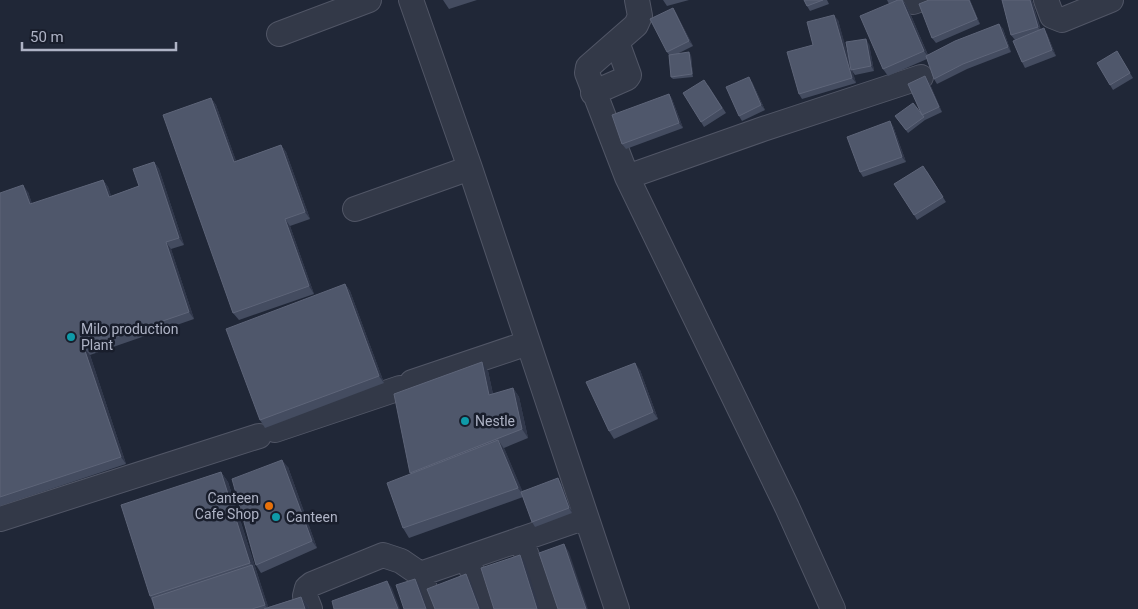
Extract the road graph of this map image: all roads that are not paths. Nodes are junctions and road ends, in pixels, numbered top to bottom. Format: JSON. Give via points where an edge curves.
{"nodes":[{"id":1,"x":369,"y":0,"type":"edge"},
{"id":2,"x":411,"y":0,"type":"edge"},
{"id":3,"x":637,"y":0,"type":"edge"},
{"id":4,"x":1046,"y":0,"type":"edge"},
{"id":5,"x":1110,"y":0,"type":"edge"},
{"id":6,"x":278,"y":34,"type":"dead end"},
{"id":7,"x":617,"y":42,"type":"junction"},
{"id":8,"x":921,"y":77,"type":"edge"},
{"id":9,"x":593,"y":93,"type":"junction"},
{"id":10,"x":470,"y":168,"type":"junction"},
{"id":11,"x":627,"y":177,"type":"junction"},
{"id":12,"x":355,"y":209,"type":"dead end"},
{"id":13,"x":528,"y":343,"type":"junction"},
{"id":14,"x":586,"y":517,"type":"junction"},
{"id":15,"x":0,"y":519,"type":"edge"},
{"id":16,"x":521,"y":539,"type":"junction"},
{"id":17,"x":467,"y":558,"type":"junction"},
{"id":18,"x":420,"y":574,"type":"junction"},
{"id":19,"x":310,"y":609,"type":"edge"},
{"id":20,"x":432,"y":609,"type":"edge"},
{"id":21,"x":488,"y":609,"type":"edge"},
{"id":22,"x":546,"y":609,"type":"edge"},
{"id":23,"x":616,"y":609,"type":"edge"},
{"id":24,"x":833,"y":609,"type":"edge"}],
"edges":[{"from":1,"to":6,"type":"street"},
{"from":2,"to":10,"type":"street"},
{"from":3,"to":7,"type":"street","via":[[640,16],[636,25]]},
{"from":4,"to":5,"type":"street","via":[[1052,16],[1062,20]]},
{"from":7,"to":9,"type":"street","via":[[588,66]]},
{"from":7,"to":9,"type":"street","via":[[629,71],[627,78]]},
{"from":8,"to":11,"type":"street"},
{"from":9,"to":11,"type":"street"},
{"from":10,"to":12,"type":"street"},
{"from":10,"to":13,"type":"street"},
{"from":11,"to":24,"type":"street"},
{"from":13,"to":14,"type":"street"},
{"from":13,"to":15,"type":"street","via":[[267,433]]},
{"from":14,"to":16,"type":"street"},
{"from":14,"to":23,"type":"street"},
{"from":16,"to":17,"type":"street"},
{"from":16,"to":22,"type":"street"},
{"from":17,"to":18,"type":"street"},
{"from":17,"to":21,"type":"street"},
{"from":18,"to":19,"type":"street","via":[[401,561],[383,555],[312,584],[305,596]]},
{"from":18,"to":20,"type":"street"}]}
